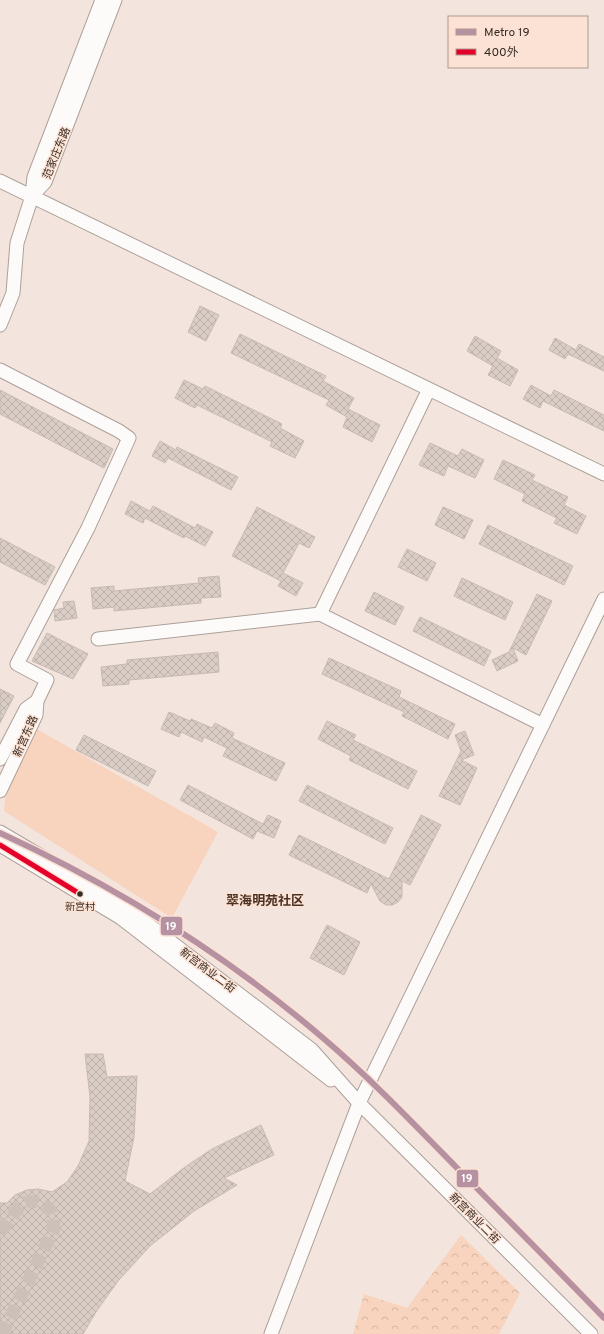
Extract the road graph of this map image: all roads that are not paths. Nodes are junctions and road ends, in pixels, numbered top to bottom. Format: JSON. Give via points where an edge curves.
{"nodes":[{"id":1,"x":102,"y":0,"type":"edge"},
{"id":2,"x":115,"y":0,"type":"edge"},
{"id":3,"x":0,"y":181,"type":"edge"},
{"id":4,"x":32,"y":196,"type":"junction"},
{"id":5,"x":0,"y":325,"type":"edge"},
{"id":6,"x":0,"y":370,"type":"edge"},
{"id":7,"x":429,"y":389,"type":"junction"},
{"id":8,"x":604,"y":474,"type":"edge"},
{"id":9,"x":604,"y":599,"type":"edge"},
{"id":10,"x":320,"y":614,"type":"junction"},
{"id":11,"x":98,"y":640,"type":"dead end"},
{"id":12,"x":37,"y":701,"type":"junction"},
{"id":13,"x":543,"y":725,"type":"junction"},
{"id":14,"x":0,"y":759,"type":"edge"},
{"id":15,"x":0,"y":791,"type":"edge"},
{"id":16,"x":0,"y":832,"type":"edge"},
{"id":17,"x":0,"y":845,"type":"edge"},
{"id":18,"x":359,"y":1103,"type":"junction"},
{"id":19,"x":271,"y":1334,"type":"edge"},
{"id":20,"x":591,"y":1334,"type":"edge"}],
"edges":[{"from":1,"to":4,"type":"street","name":"范家庄东路","via":[[34,177]]},
{"from":2,"to":4,"type":"street","name":"范家庄东路","via":[[45,182]]},
{"from":3,"to":4,"type":"street"},
{"from":4,"to":5,"type":"street","via":[[16,243],[13,293]]},
{"from":4,"to":7,"type":"street"},
{"from":6,"to":12,"type":"street","via":[[129,438],[88,528],[17,664],[47,680]]},
{"from":7,"to":8,"type":"street"},
{"from":7,"to":10,"type":"street"},
{"from":9,"to":13,"type":"street"},
{"from":10,"to":11,"type":"street"},
{"from":10,"to":13,"type":"street"},
{"from":12,"to":14,"type":"street","name":"新宫东路","via":[[26,709]]},
{"from":12,"to":15,"type":"street","name":"新宫东路","via":[[36,715]]},
{"from":13,"to":18,"type":"street"},
{"from":16,"to":18,"type":"street","name":"新宫商业二街","via":[[128,909],[312,1050]]},
{"from":17,"to":18,"type":"street","name":"新宫商业二街","via":[[121,918]]},
{"from":18,"to":19,"type":"street"},
{"from":18,"to":20,"type":"street","name":"新宫商业二街"}]}
